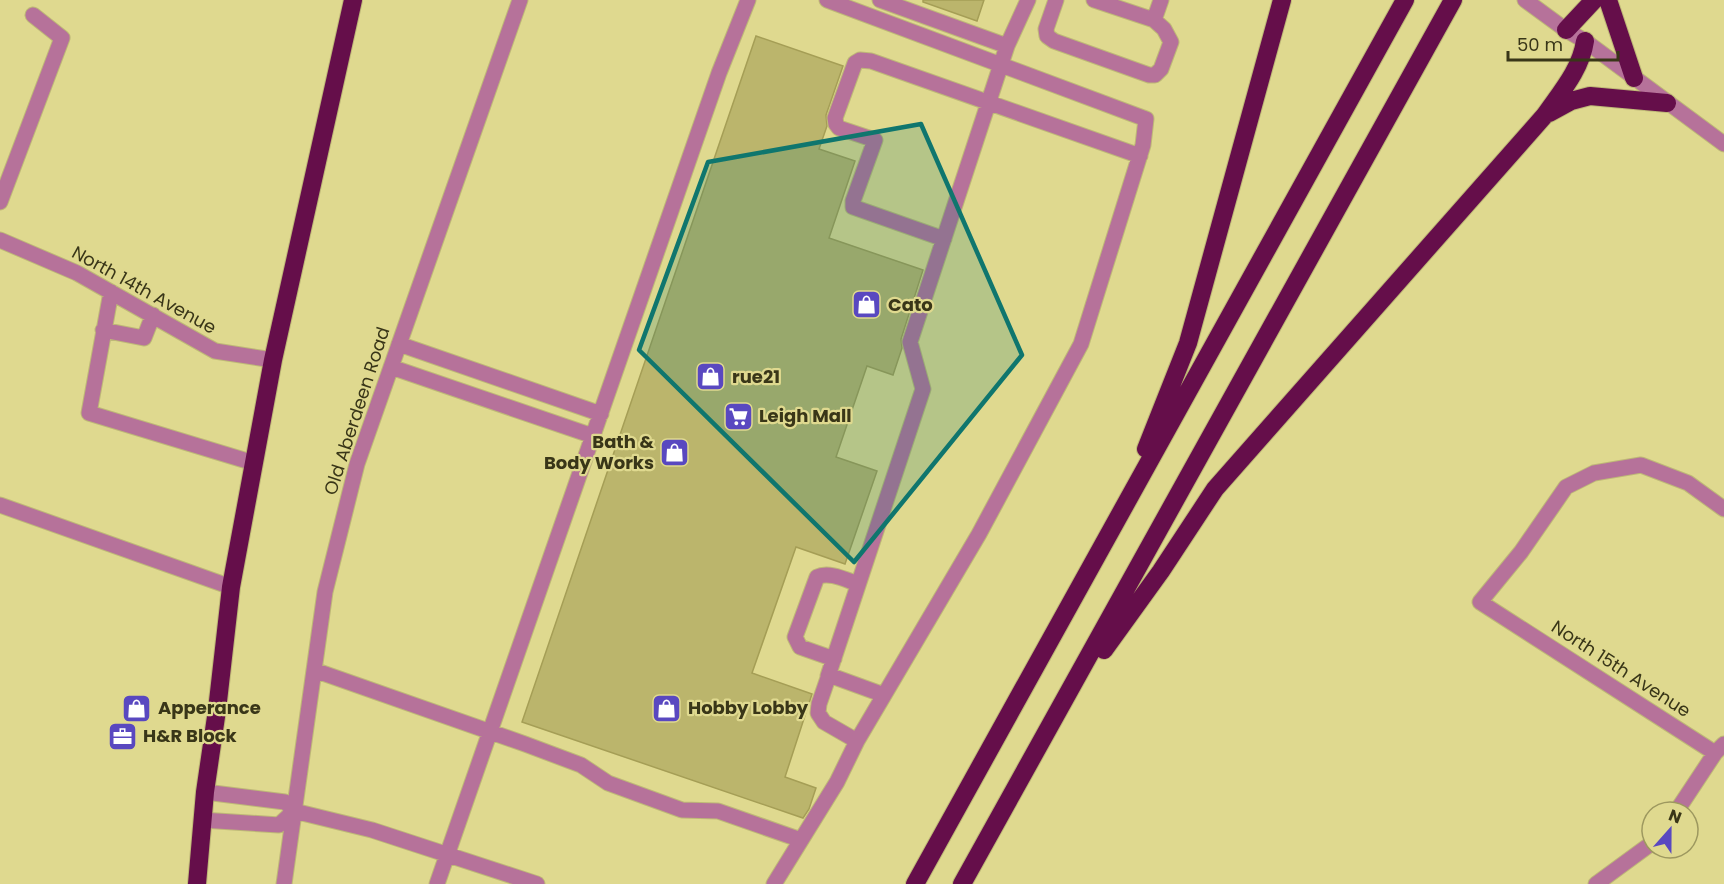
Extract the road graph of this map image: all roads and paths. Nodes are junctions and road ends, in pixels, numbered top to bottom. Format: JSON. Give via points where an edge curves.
{"nodes":[{"id":1,"x":353,"y":0,"type":"edge"},
{"id":2,"x":520,"y":0,"type":"edge"},
{"id":3,"x":748,"y":0,"type":"edge"},
{"id":4,"x":827,"y":0,"type":"edge"},
{"id":5,"x":880,"y":0,"type":"edge"},
{"id":6,"x":1028,"y":0,"type":"edge"},
{"id":7,"x":1056,"y":0,"type":"edge"},
{"id":8,"x":1094,"y":0,"type":"edge"},
{"id":9,"x":1161,"y":0,"type":"edge"},
{"id":10,"x":1281,"y":0,"type":"edge"},
{"id":11,"x":1405,"y":0,"type":"edge"},
{"id":12,"x":1453,"y":0,"type":"edge"},
{"id":13,"x":1525,"y":0,"type":"edge"},
{"id":14,"x":1594,"y":0,"type":"edge"},
{"id":15,"x":1608,"y":0,"type":"edge"},
{"id":16,"x":33,"y":15,"type":"dead end"},
{"id":17,"x":1154,"y":20,"type":"junction"},
{"id":18,"x":1566,"y":30,"type":"junction"},
{"id":19,"x":1585,"y":41,"type":"junction"},
{"id":20,"x":1007,"y":46,"type":"junction"},
{"id":21,"x":1002,"y":64,"type":"junction"},
{"id":22,"x":1634,"y":78,"type":"junction"},
{"id":23,"x":990,"y":102,"type":"junction"},
{"id":24,"x":1667,"y":103,"type":"junction"},
{"id":25,"x":1545,"y":115,"type":"junction"},
{"id":26,"x":1724,"y":144,"type":"edge"},
{"id":27,"x":1140,"y":156,"type":"junction"},
{"id":28,"x":0,"y":202,"type":"edge"},
{"id":29,"x":944,"y":239,"type":"junction"},
{"id":30,"x":0,"y":240,"type":"edge"},
{"id":31,"x":111,"y":292,"type":"junction"},
{"id":32,"x":153,"y":315,"type":"junction"},
{"id":33,"x":103,"y":330,"type":"junction"},
{"id":34,"x":399,"y":344,"type":"junction"},
{"id":35,"x":273,"y":360,"type":"junction"},
{"id":36,"x":391,"y":367,"type":"junction"},
{"id":37,"x":601,"y":414,"type":"junction"},
{"id":38,"x":593,"y":436,"type":"junction"},
{"id":39,"x":254,"y":463,"type":"junction"},
{"id":40,"x":0,"y":505,"type":"edge"},
{"id":41,"x":1724,"y":509,"type":"edge"},
{"id":42,"x":1116,"y":523,"type":"junction"},
{"id":43,"x":858,"y":585,"type":"junction"},
{"id":44,"x":231,"y":587,"type":"junction"},
{"id":45,"x":834,"y":659,"type":"junction"},
{"id":46,"x":314,"y":670,"type":"junction"},
{"id":47,"x":828,"y":676,"type":"junction"},
{"id":48,"x":884,"y":695,"type":"junction"},
{"id":49,"x":1055,"y":717,"type":"junction"},
{"id":50,"x":491,"y":731,"type":"junction"},
{"id":51,"x":857,"y":741,"type":"junction"},
{"id":52,"x":1720,"y":749,"type":"edge"},
{"id":53,"x":205,"y":792,"type":"junction"},
{"id":54,"x":1684,"y":800,"type":"edge"},
{"id":55,"x":294,"y":811,"type":"junction"},
{"id":56,"x":202,"y":820,"type":"junction"},
{"id":57,"x":801,"y":840,"type":"junction"},
{"id":58,"x":1640,"y":852,"type":"edge"},
{"id":59,"x":448,"y":855,"type":"junction"},
{"id":60,"x":197,"y":884,"type":"edge"},
{"id":61,"x":284,"y":884,"type":"edge"},
{"id":62,"x":437,"y":884,"type":"edge"},
{"id":63,"x":537,"y":884,"type":"edge"},
{"id":64,"x":774,"y":884,"type":"edge"},
{"id":65,"x":915,"y":884,"type":"edge"},
{"id":66,"x":962,"y":884,"type":"edge"},
{"id":67,"x":1596,"y":884,"type":"edge"}],
"edges":[{"from":1,"to":35,"type":"highway"},
{"from":2,"to":34,"type":"street","name":"Old Aberdeen Road"},
{"from":3,"to":37,"type":"street"},
{"from":4,"to":21,"type":"street"},
{"from":5,"to":20,"type":"street"},
{"from":6,"to":20,"type":"street"},
{"from":7,"to":17,"type":"street","via":[[1047,36],[1149,75],[1161,69],[1171,42]]},
{"from":8,"to":17,"type":"street"},
{"from":9,"to":17,"type":"street"},
{"from":10,"to":42,"type":"highway","via":[[1188,343]]},
{"from":11,"to":42,"type":"highway"},
{"from":12,"to":49,"type":"highway"},
{"from":13,"to":18,"type":"street"},
{"from":14,"to":18,"type":"highway"},
{"from":15,"to":22,"type":"highway"},
{"from":16,"to":28,"type":"street","via":[[62,38]]},
{"from":18,"to":19,"type":"street"},
{"from":19,"to":22,"type":"street"},
{"from":19,"to":25,"type":"highway","via":[[1573,76]]},
{"from":20,"to":21,"type":"street"},
{"from":21,"to":23,"type":"street"},
{"from":21,"to":27,"type":"street","via":[[1146,119]]},
{"from":22,"to":24,"type":"street"},
{"from":23,"to":27,"type":"street"},
{"from":23,"to":29,"type":"street"},
{"from":23,"to":29,"type":"street","via":[[860,60],[855,63],[836,118],[839,128],[875,140],[853,207]]},
{"from":24,"to":25,"type":"highway","via":[[1590,96]]},
{"from":24,"to":26,"type":"street"},
{"from":25,"to":49,"type":"highway","via":[[1215,489]]},
{"from":27,"to":48,"type":"street","via":[[1081,344],[979,534]]},
{"from":29,"to":43,"type":"street","via":[[910,342],[922,389]]},
{"from":30,"to":31,"type":"street","name":"North 14th Avenue"},
{"from":31,"to":32,"type":"street","name":"North 14th Avenue"},
{"from":31,"to":33,"type":"street"},
{"from":32,"to":33,"type":"street","via":[[144,338]]},
{"from":32,"to":35,"type":"street","name":"North 14th Avenue","via":[[215,351]]},
{"from":33,"to":39,"type":"street","via":[[89,413]]},
{"from":34,"to":36,"type":"street","name":"Old Aberdeen Road"},
{"from":34,"to":37,"type":"street"},
{"from":35,"to":39,"type":"highway"},
{"from":36,"to":38,"type":"street"},
{"from":36,"to":46,"type":"street","name":"Old Aberdeen Road","via":[[357,464],[325,592]]},
{"from":37,"to":38,"type":"street"},
{"from":38,"to":50,"type":"street"},
{"from":39,"to":44,"type":"highway"},
{"from":40,"to":44,"type":"street"},
{"from":41,"to":52,"type":"street","name":"North 15th Avenue","via":[[1688,483],[1641,465],[1594,473],[1566,487],[1480,602]]},
{"from":42,"to":65,"type":"highway"},
{"from":43,"to":45,"type":"street"},
{"from":43,"to":45,"type":"street","via":[[829,575],[817,577],[798,625],[795,637],[800,647]]},
{"from":44,"to":53,"type":"highway"},
{"from":45,"to":47,"type":"street"},
{"from":46,"to":50,"type":"street"},
{"from":46,"to":55,"type":"street","name":"Old Aberdeen Road"},
{"from":47,"to":48,"type":"street"},
{"from":47,"to":51,"type":"street","via":[[818,713],[824,722]]},
{"from":48,"to":51,"type":"street"},
{"from":49,"to":66,"type":"highway"},
{"from":50,"to":57,"type":"street","via":[[581,765],[608,783],[682,810],[718,811]]},
{"from":50,"to":59,"type":"street"},
{"from":51,"to":57,"type":"street"},
{"from":52,"to":54,"type":"street"},
{"from":53,"to":55,"type":"street","via":[[285,802]]},
{"from":53,"to":56,"type":"highway"},
{"from":55,"to":56,"type":"street","via":[[279,825]]},
{"from":55,"to":59,"type":"street","via":[[372,830]]},
{"from":55,"to":61,"type":"street","name":"Old Aberdeen Road"},
{"from":56,"to":60,"type":"highway"},
{"from":57,"to":64,"type":"street"},
{"from":58,"to":67,"type":"street"},
{"from":59,"to":62,"type":"street"},
{"from":59,"to":63,"type":"street"}]}
